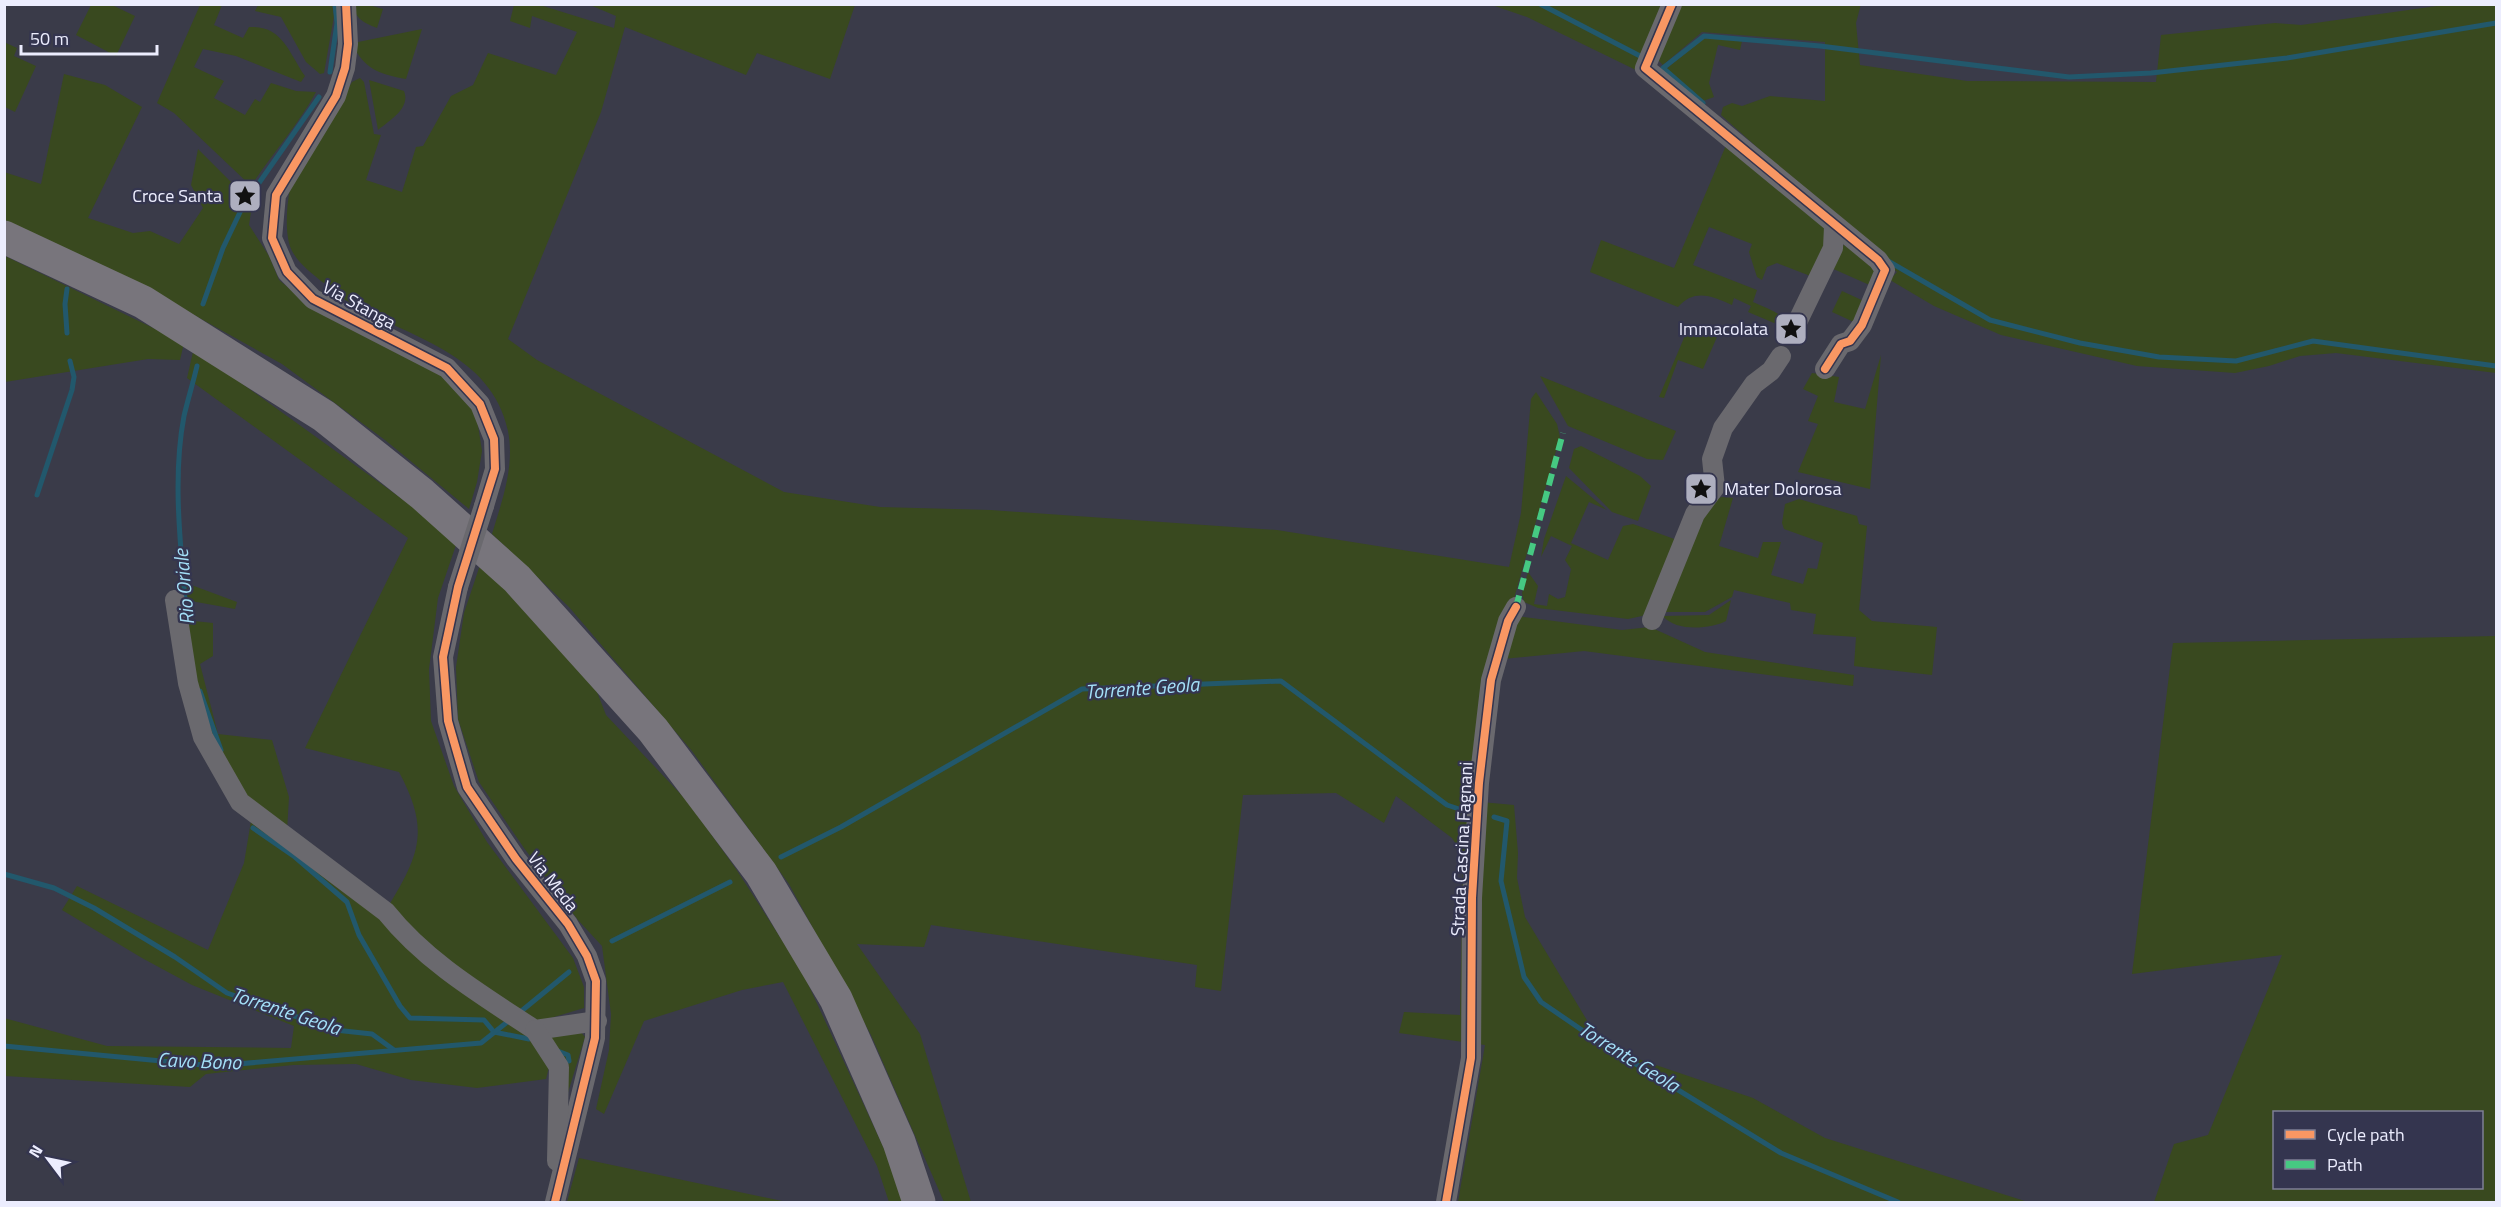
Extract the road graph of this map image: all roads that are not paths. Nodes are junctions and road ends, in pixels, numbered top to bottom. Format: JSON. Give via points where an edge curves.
{"nodes":[{"id":1,"x":346,"y":4,"type":"edge"},
{"id":2,"x":1672,"y":4,"type":"edge"},
{"id":3,"x":1834,"y":226,"type":"junction"},
{"id":4,"x":4,"y":237,"type":"edge"},
{"id":5,"x":1793,"y":331,"type":"dead end"},
{"id":6,"x":1781,"y":356,"type":"dead end"},
{"id":7,"x":1825,"y":369,"type":"dead end"},
{"id":8,"x":458,"y":587,"type":"joint"},
{"id":9,"x":175,"y":600,"type":"dead end"},
{"id":10,"x":1516,"y":607,"type":"dead end"},
{"id":11,"x":1652,"y":620,"type":"dead end"},
{"id":12,"x":597,"y":1021,"type":"junction"},
{"id":13,"x":529,"y":1026,"type":"junction"},
{"id":14,"x":556,"y":1195,"type":"edge"},
{"id":15,"x":919,"y":1203,"type":"edge"},
{"id":16,"x":1446,"y":1203,"type":"edge"}],
"edges":[{"from":1,"to":8,"type":"street","name":"Via Stanga","bridge":true,"via":[[345,68],[336,96],[276,195],[272,238],[287,272],[314,299],[447,368],[480,404],[494,439],[495,469]]},
{"from":2,"to":3,"type":"street","via":[[1646,68]]},
{"from":3,"to":5,"type":"street","via":[[1833,248]]},
{"from":3,"to":7,"type":"street","via":[[1885,270],[1862,325],[1850,341],[1841,344]]},
{"from":4,"to":15,"type":"highway","via":[[143,302],[324,416],[422,494],[517,579],[653,730],[761,873],[836,999],[899,1142]]},
{"from":6,"to":11,"type":"street","via":[[1771,371],[1754,384],[1723,428],[1712,459],[1715,487],[1695,514]]},
{"from":8,"to":12,"type":"street","name":"Via Meda","via":[[443,657],[448,721],[467,787],[516,859],[568,924],[587,956],[596,981]]},
{"from":9,"to":13,"type":"street","via":[[188,683],[202,737],[240,802],[386,912],[441,966]]},
{"from":10,"to":16,"type":"street","name":"Strada Cascina Fagnani","via":[[1508,621],[1490,691],[1479,783],[1472,898],[1472,1058]]},
{"from":12,"to":13,"type":"street"},
{"from":12,"to":14,"type":"street","name":"Via Meda"},
{"from":13,"to":14,"type":"street","via":[[559,1067]]}]}
